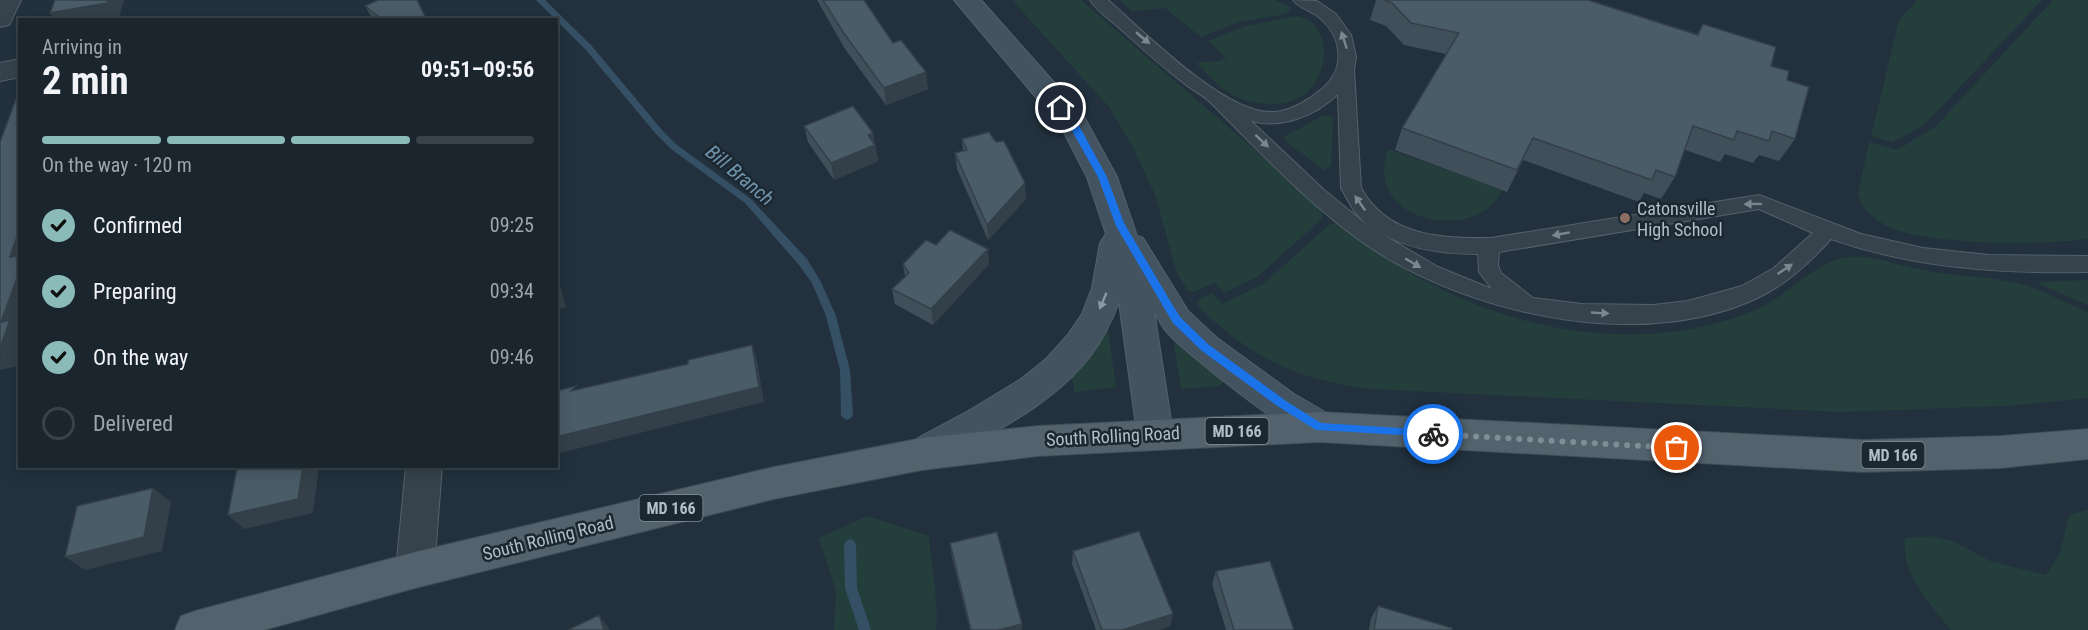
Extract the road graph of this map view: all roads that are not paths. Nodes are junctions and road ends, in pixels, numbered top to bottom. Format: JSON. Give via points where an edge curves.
{"nodes":[{"id":1,"x":8,"y":0,"type":"edge"},
{"id":2,"x":967,"y":0,"type":"edge"},
{"id":3,"x":1098,"y":0,"type":"edge"},
{"id":4,"x":1301,"y":0,"type":"edge"},
{"id":5,"x":0,"y":19,"type":"edge"},
{"id":6,"x":18,"y":68,"type":"edge"},
{"id":7,"x":0,"y":72,"type":"edge"},
{"id":8,"x":1346,"y":72,"type":"junction"},
{"id":9,"x":1219,"y":102,"type":"junction"},
{"id":10,"x":1119,"y":224,"type":"junction"},
{"id":11,"x":1827,"y":230,"type":"junction"},
{"id":12,"x":1491,"y":246,"type":"junction"},
{"id":13,"x":2088,"y":264,"type":"edge"},
{"id":14,"x":1536,"y":306,"type":"junction"},
{"id":15,"x":1319,"y":427,"type":"junction"},
{"id":16,"x":1155,"y":433,"type":"junction"},
{"id":17,"x":2088,"y":444,"type":"edge"},
{"id":18,"x":922,"y":454,"type":"junction"},
{"id":19,"x":424,"y":468,"type":"edge"},
{"id":20,"x":415,"y":570,"type":"junction"},
{"id":21,"x":195,"y":630,"type":"edge"}],
"edges":[{"from":1,"to":5,"type":"street"},
{"from":2,"to":10,"type":"main road","via":[[1073,122],[1102,177]]},
{"from":3,"to":9,"type":"lane","one_way":true},
{"from":8,"to":4,"type":"lane","one_way":true,"via":[[1347,47],[1341,30],[1329,14]]},
{"from":6,"to":7,"type":"street"},
{"from":8,"to":9,"type":"lane","via":[[1316,102],[1276,119],[1252,116]]},
{"from":12,"to":8,"type":"lane","one_way":true,"via":[[1456,248],[1421,242],[1373,219],[1357,202],[1351,179]]},
{"from":9,"to":14,"type":"lane","one_way":true,"via":[[1338,211],[1378,242],[1432,274],[1485,295]]},
{"from":10,"to":15,"type":"main road","via":[[1176,320],[1205,348]]},
{"from":10,"to":16,"type":"main road","via":[[1137,310]]},
{"from":10,"to":18,"type":"main road","one_way":true,"via":[[1108,290],[1092,327],[1070,357],[1013,404]]},
{"from":11,"to":12,"type":"lane","one_way":true,"via":[[1759,202]]},
{"from":11,"to":13,"type":"lane","via":[[1900,251],[1962,261],[2029,266]]},
{"from":14,"to":11,"type":"lane","one_way":true,"via":[[1601,314],[1662,313],[1713,303],[1749,292],[1774,277],[1802,258]]},
{"from":12,"to":14,"type":"lane","via":[[1485,259],[1487,270],[1499,283]]},
{"from":15,"to":16,"type":"main road","name":"South Rolling Road","number":"MD 166"},
{"from":15,"to":17,"type":"main road","name":"South Rolling Road","number":"MD 166","via":[[1863,456],[2001,452]]},
{"from":16,"to":18,"type":"main road","name":"South Rolling Road","number":"MD 166"},
{"from":18,"to":20,"type":"main road","name":"South Rolling Road","number":"MD 166","via":[[774,483]]},
{"from":19,"to":20,"type":"street"},
{"from":20,"to":21,"type":"main road","name":"South Rolling Road","number":"MD 166"}]}
